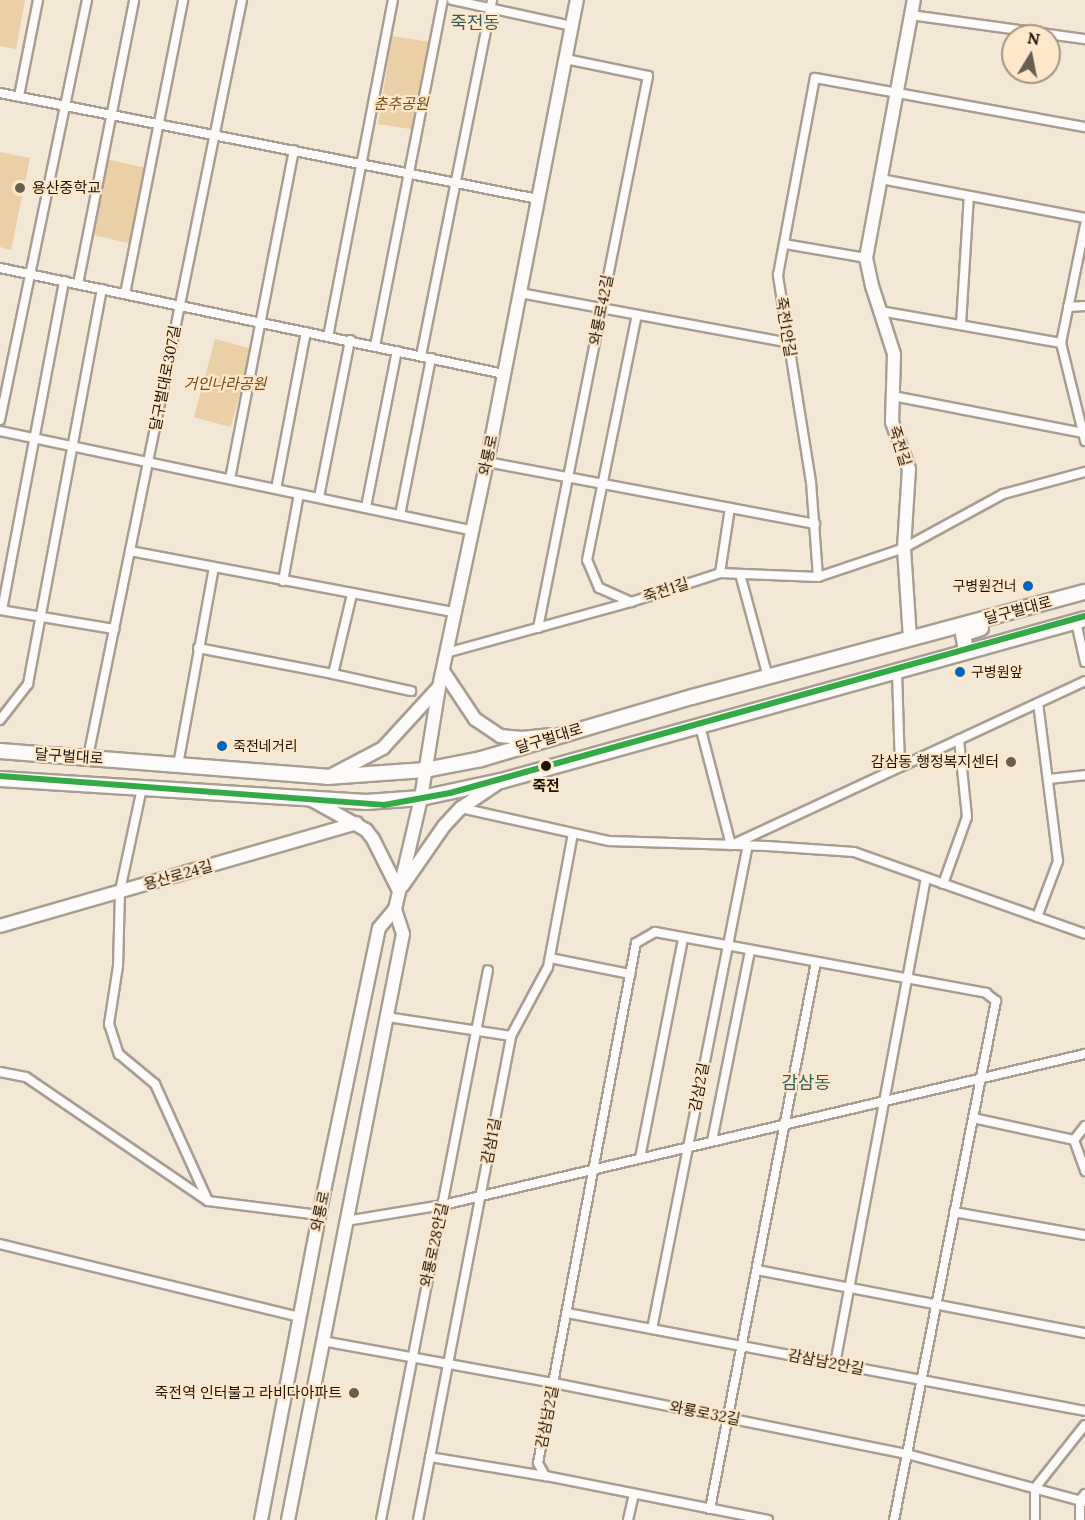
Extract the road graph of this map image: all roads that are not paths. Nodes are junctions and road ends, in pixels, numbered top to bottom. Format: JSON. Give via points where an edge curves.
{"nodes":[{"id":1,"x":38,"y":0,"type":"edge"},
{"id":2,"x":87,"y":0,"type":"edge"},
{"id":3,"x":134,"y":0,"type":"edge"},
{"id":4,"x":183,"y":0,"type":"edge"},
{"id":5,"x":242,"y":0,"type":"edge"},
{"id":6,"x":393,"y":0,"type":"edge"},
{"id":7,"x":443,"y":0,"type":"edge"},
{"id":8,"x":452,"y":0,"type":"edge"},
{"id":9,"x":577,"y":0,"type":"edge"},
{"id":10,"x":914,"y":0,"type":"edge"},
{"id":11,"x":492,"y":5,"type":"edge"},
{"id":12,"x":911,"y":15,"type":"junction"},
{"id":13,"x":572,"y":26,"type":"junction"},
{"id":14,"x":1085,"y":39,"type":"edge"},
{"id":15,"x":566,"y":59,"type":"junction"},
{"id":16,"x":897,"y":91,"type":"junction"},
{"id":17,"x":0,"y":93,"type":"edge"},
{"id":18,"x":19,"y":96,"type":"junction"},
{"id":19,"x":66,"y":105,"type":"junction"},
{"id":20,"x":111,"y":112,"type":"junction"},
{"id":21,"x":158,"y":123,"type":"junction"},
{"id":22,"x":1085,"y":127,"type":"edge"},
{"id":23,"x":215,"y":134,"type":"junction"},
{"id":24,"x":294,"y":150,"type":"junction"},
{"id":25,"x":362,"y":163,"type":"junction"},
{"id":26,"x":410,"y":173,"type":"junction"},
{"id":27,"x":881,"y":179,"type":"junction"},
{"id":28,"x":456,"y":182,"type":"junction"},
{"id":29,"x":969,"y":196,"type":"junction"},
{"id":30,"x":538,"y":199,"type":"junction"},
{"id":31,"x":1085,"y":218,"type":"edge"},
{"id":32,"x":1085,"y":225,"type":"edge"},
{"id":33,"x":785,"y":244,"type":"junction"},
{"id":34,"x":866,"y":258,"type":"junction"},
{"id":35,"x":0,"y":268,"type":"edge"},
{"id":36,"x":31,"y":274,"type":"junction"},
{"id":37,"x":64,"y":281,"type":"junction"},
{"id":38,"x":78,"y":284,"type":"junction"},
{"id":39,"x":102,"y":289,"type":"junction"},
{"id":40,"x":520,"y":293,"type":"junction"},
{"id":41,"x":125,"y":294,"type":"junction"},
{"id":42,"x":179,"y":306,"type":"junction"},
{"id":43,"x":1085,"y":306,"type":"edge"},
{"id":44,"x":1068,"y":307,"type":"junction"},
{"id":45,"x":602,"y":308,"type":"junction"},
{"id":46,"x":879,"y":311,"type":"junction"},
{"id":47,"x":637,"y":315,"type":"junction"},
{"id":48,"x":262,"y":323,"type":"junction"},
{"id":49,"x":961,"y":326,"type":"junction"},
{"id":50,"x":306,"y":332,"type":"junction"},
{"id":51,"x":328,"y":337,"type":"junction"},
{"id":52,"x":350,"y":340,"type":"junction"},
{"id":53,"x":789,"y":343,"type":"junction"},
{"id":54,"x":1061,"y":343,"type":"junction"},
{"id":55,"x":375,"y":346,"type":"junction"},
{"id":56,"x":397,"y":351,"type":"junction"},
{"id":57,"x":421,"y":356,"type":"junction"},
{"id":58,"x":430,"y":358,"type":"junction"},
{"id":59,"x":504,"y":374,"type":"junction"},
{"id":60,"x":892,"y":396,"type":"junction"},
{"id":61,"x":0,"y":420,"type":"edge"},
{"id":62,"x":0,"y":431,"type":"edge"},
{"id":63,"x":1084,"y":437,"type":"edge"},
{"id":64,"x":34,"y":438,"type":"junction"},
{"id":65,"x":73,"y":446,"type":"junction"},
{"id":66,"x":148,"y":462,"type":"junction"},
{"id":67,"x":487,"y":462,"type":"junction"},
{"id":68,"x":1085,"y":472,"type":"edge"},
{"id":69,"x":568,"y":477,"type":"junction"},
{"id":70,"x":230,"y":479,"type":"junction"},
{"id":71,"x":602,"y":483,"type":"junction"},
{"id":72,"x":276,"y":489,"type":"junction"},
{"id":73,"x":299,"y":494,"type":"junction"},
{"id":74,"x":320,"y":497,"type":"junction"},
{"id":75,"x":366,"y":507,"type":"junction"},
{"id":76,"x":730,"y":508,"type":"junction"},
{"id":77,"x":400,"y":515,"type":"junction"},
{"id":78,"x":815,"y":524,"type":"junction"},
{"id":79,"x":471,"y":530,"type":"junction"},
{"id":80,"x":904,"y":548,"type":"junction"},
{"id":81,"x":130,"y":551,"type":"junction"},
{"id":82,"x":213,"y":567,"type":"junction"},
{"id":83,"x":720,"y":573,"type":"junction"},
{"id":84,"x":740,"y":574,"type":"junction"},
{"id":85,"x":818,"y":577,"type":"junction"},
{"id":86,"x":283,"y":581,"type":"junction"},
{"id":87,"x":1085,"y":592,"type":"edge"},
{"id":88,"x":352,"y":594,"type":"junction"},
{"id":89,"x":631,"y":602,"type":"junction"},
{"id":90,"x":1,"y":610,"type":"edge"},
{"id":91,"x":454,"y":612,"type":"junction"},
{"id":92,"x":40,"y":615,"type":"junction"},
{"id":93,"x":989,"y":618,"type":"junction"},
{"id":94,"x":1081,"y":621,"type":"edge"},
{"id":95,"x":114,"y":628,"type":"junction"},
{"id":96,"x":538,"y":628,"type":"junction"},
{"id":97,"x":910,"y":639,"type":"junction"},
{"id":98,"x":198,"y":648,"type":"junction"},
{"id":99,"x":966,"y":651,"type":"junction"},
{"id":100,"x":446,"y":653,"type":"junction"},
{"id":101,"x":1085,"y":662,"type":"edge"},
{"id":102,"x":443,"y":671,"type":"junction"},
{"id":103,"x":897,"y":672,"type":"junction"},
{"id":104,"x":333,"y":674,"type":"junction"},
{"id":105,"x":768,"y":677,"type":"junction"},
{"id":106,"x":1085,"y":681,"type":"edge"},
{"id":107,"x":439,"y":687,"type":"junction"},
{"id":108,"x":411,"y":691,"type":"dead end"},
{"id":109,"x":1038,"y":703,"type":"junction"},
{"id":110,"x":0,"y":720,"type":"edge"},
{"id":111,"x":700,"y":726,"type":"junction"},
{"id":112,"x":562,"y":733,"type":"junction"},
{"id":113,"x":959,"y":739,"type":"junction"},
{"id":114,"x":0,"y":751,"type":"edge"},
{"id":115,"x":88,"y":757,"type":"junction"},
{"id":116,"x":178,"y":765,"type":"junction"},
{"id":117,"x":900,"y":767,"type":"junction"},
{"id":118,"x":425,"y":770,"type":"junction"},
{"id":119,"x":1085,"y":775,"type":"edge"},
{"id":120,"x":327,"y":777,"type":"junction"},
{"id":121,"x":0,"y":779,"type":"edge"},
{"id":122,"x":1048,"y":779,"type":"junction"},
{"id":123,"x":501,"y":781,"type":"junction"},
{"id":124,"x":141,"y":788,"type":"junction"},
{"id":125,"x":421,"y":798,"type":"junction"},
{"id":126,"x":310,"y":799,"type":"junction"},
{"id":127,"x":461,"y":808,"type":"junction"},
{"id":128,"x":356,"y":823,"type":"junction"},
{"id":129,"x":573,"y":833,"type":"junction"},
{"id":130,"x":731,"y":846,"type":"junction"},
{"id":131,"x":748,"y":846,"type":"junction"},
{"id":132,"x":926,"y":878,"type":"junction"},
{"id":133,"x":943,"y":884,"type":"junction"},
{"id":134,"x":120,"y":891,"type":"junction"},
{"id":135,"x":399,"y":891,"type":"junction"},
{"id":136,"x":395,"y":909,"type":"junction"},
{"id":137,"x":1037,"y":917,"type":"junction"},
{"id":138,"x":0,"y":926,"type":"edge"},
{"id":139,"x":1085,"y":934,"type":"edge"},
{"id":140,"x":683,"y":938,"type":"junction"},
{"id":141,"x":727,"y":946,"type":"junction"},
{"id":142,"x":750,"y":950,"type":"junction"},
{"id":143,"x":550,"y":958,"type":"junction"},
{"id":144,"x":816,"y":962,"type":"junction"},
{"id":145,"x":488,"y":970,"type":"dead end"},
{"id":146,"x":630,"y":974,"type":"junction"},
{"id":147,"x":907,"y":979,"type":"junction"},
{"id":148,"x":387,"y":1017,"type":"junction"},
{"id":149,"x":476,"y":1030,"type":"junction"},
{"id":150,"x":511,"y":1036,"type":"junction"},
{"id":151,"x":1085,"y":1054,"type":"edge"},
{"id":152,"x":0,"y":1072,"type":"edge"},
{"id":153,"x":981,"y":1079,"type":"junction"},
{"id":154,"x":884,"y":1101,"type":"junction"},
{"id":155,"x":973,"y":1118,"type":"junction"},
{"id":156,"x":785,"y":1124,"type":"junction"},
{"id":157,"x":1085,"y":1126,"type":"edge"},
{"id":158,"x":1074,"y":1140,"type":"junction"},
{"id":159,"x":712,"y":1141,"type":"junction"},
{"id":160,"x":688,"y":1147,"type":"junction"},
{"id":161,"x":640,"y":1158,"type":"junction"},
{"id":162,"x":594,"y":1169,"type":"junction"},
{"id":163,"x":1085,"y":1171,"type":"edge"},
{"id":164,"x":480,"y":1195,"type":"junction"},
{"id":165,"x":208,"y":1201,"type":"junction"},
{"id":166,"x":443,"y":1205,"type":"junction"},
{"id":167,"x":954,"y":1212,"type":"junction"},
{"id":168,"x":319,"y":1215,"type":"junction"},
{"id":169,"x":346,"y":1221,"type":"junction"},
{"id":170,"x":1085,"y":1235,"type":"edge"},
{"id":171,"x":0,"y":1244,"type":"edge"},
{"id":172,"x":757,"y":1270,"type":"junction"},
{"id":173,"x":849,"y":1288,"type":"junction"},
{"id":174,"x":936,"y":1305,"type":"junction"},
{"id":175,"x":567,"y":1313,"type":"junction"},
{"id":176,"x":299,"y":1317,"type":"junction"},
{"id":177,"x":652,"y":1329,"type":"junction"},
{"id":178,"x":1085,"y":1333,"type":"edge"},
{"id":179,"x":322,"y":1341,"type":"junction"},
{"id":180,"x":743,"y":1346,"type":"junction"},
{"id":181,"x":411,"y":1357,"type":"junction"},
{"id":182,"x":448,"y":1364,"type":"junction"},
{"id":183,"x":835,"y":1364,"type":"junction"},
{"id":184,"x":921,"y":1380,"type":"junction"},
{"id":185,"x":554,"y":1383,"type":"junction"},
{"id":186,"x":1085,"y":1411,"type":"edge"},
{"id":187,"x":729,"y":1417,"type":"junction"},
{"id":188,"x":1085,"y":1425,"type":"edge"},
{"id":189,"x":907,"y":1454,"type":"junction"},
{"id":190,"x":430,"y":1457,"type":"junction"},
{"id":191,"x":545,"y":1476,"type":"junction"},
{"id":192,"x":1035,"y":1488,"type":"junction"},
{"id":193,"x":633,"y":1494,"type":"junction"},
{"id":194,"x":1083,"y":1499,"type":"edge"},
{"id":195,"x":710,"y":1509,"type":"junction"},
{"id":196,"x":261,"y":1520,"type":"edge"},
{"id":197,"x":288,"y":1520,"type":"edge"},
{"id":198,"x":381,"y":1520,"type":"edge"},
{"id":199,"x":418,"y":1520,"type":"edge"},
{"id":200,"x":628,"y":1520,"type":"edge"},
{"id":201,"x":768,"y":1520,"type":"edge"},
{"id":202,"x":894,"y":1520,"type":"edge"},
{"id":203,"x":1035,"y":1520,"type":"edge"},
{"id":204,"x":1080,"y":1520,"type":"edge"}],
"edges":[{"from":1,"to":18,"type":"street"},
{"from":2,"to":19,"type":"street"},
{"from":3,"to":20,"type":"street"},
{"from":4,"to":21,"type":"street"},
{"from":5,"to":23,"type":"street","name":"달구벌대로307길"},
{"from":6,"to":25,"type":"street"},
{"from":7,"to":26,"type":"street"},
{"from":8,"to":11,"type":"street"},
{"from":9,"to":13,"type":"main road","name":"와룡로"},
{"from":10,"to":12,"type":"main road","name":"죽전길"},
{"from":11,"to":13,"type":"street"},
{"from":11,"to":28,"type":"street"},
{"from":12,"to":14,"type":"street"},
{"from":12,"to":16,"type":"main road","name":"죽전길"},
{"from":13,"to":15,"type":"main road","name":"와룡로"},
{"from":15,"to":30,"type":"main road","name":"와룡로"},
{"from":15,"to":45,"type":"street","name":"와룡로42길","via":[[648,76]]},
{"from":16,"to":22,"type":"street"},
{"from":16,"to":27,"type":"main road","name":"죽전길"},
{"from":16,"to":33,"type":"street","name":"죽전1안길","via":[[815,78]]},
{"from":17,"to":18,"type":"street"},
{"from":18,"to":19,"type":"street"},
{"from":19,"to":20,"type":"street"},
{"from":19,"to":36,"type":"street"},
{"from":20,"to":21,"type":"street"},
{"from":20,"to":38,"type":"street"},
{"from":21,"to":23,"type":"street"},
{"from":21,"to":41,"type":"street"},
{"from":23,"to":24,"type":"street"},
{"from":23,"to":42,"type":"street","name":"달구벌대로307길"},
{"from":24,"to":25,"type":"street"},
{"from":24,"to":48,"type":"street"},
{"from":25,"to":26,"type":"street"},
{"from":25,"to":51,"type":"street"},
{"from":26,"to":28,"type":"street"},
{"from":26,"to":55,"type":"street"},
{"from":27,"to":29,"type":"street"},
{"from":27,"to":34,"type":"main road","name":"죽전길"},
{"from":28,"to":30,"type":"street"},
{"from":28,"to":57,"type":"street"},
{"from":29,"to":31,"type":"street"},
{"from":29,"to":49,"type":"street"},
{"from":30,"to":40,"type":"main road","name":"와룡로"},
{"from":32,"to":44,"type":"street"},
{"from":33,"to":34,"type":"street"},
{"from":33,"to":53,"type":"street","name":"죽전1안길","via":[[778,275]]},
{"from":34,"to":46,"type":"main road","name":"죽전길"},
{"from":35,"to":36,"type":"street"},
{"from":36,"to":37,"type":"street"},
{"from":36,"to":61,"type":"street"},
{"from":37,"to":38,"type":"street"},
{"from":37,"to":64,"type":"street"},
{"from":38,"to":39,"type":"street"},
{"from":39,"to":41,"type":"street"},
{"from":39,"to":65,"type":"street"},
{"from":40,"to":45,"type":"street"},
{"from":40,"to":59,"type":"main road","name":"와룡로"},
{"from":41,"to":42,"type":"street"},
{"from":42,"to":48,"type":"street"},
{"from":42,"to":66,"type":"street","name":"달구벌대로307길"},
{"from":43,"to":44,"type":"street"},
{"from":44,"to":54,"type":"street"},
{"from":45,"to":47,"type":"street"},
{"from":45,"to":69,"type":"street","name":"와룡로42길"},
{"from":46,"to":49,"type":"street"},
{"from":46,"to":60,"type":"main road","name":"죽전길","via":[[894,354]]},
{"from":47,"to":53,"type":"street"},
{"from":47,"to":71,"type":"street","name":"죽전1길"},
{"from":48,"to":50,"type":"street"},
{"from":48,"to":70,"type":"street"},
{"from":49,"to":54,"type":"street"},
{"from":50,"to":51,"type":"street"},
{"from":50,"to":72,"type":"street"},
{"from":51,"to":52,"type":"street"},
{"from":52,"to":55,"type":"street"},
{"from":52,"to":74,"type":"street"},
{"from":53,"to":78,"type":"street","name":"죽전1안길"},
{"from":54,"to":63,"type":"street"},
{"from":55,"to":56,"type":"street"},
{"from":56,"to":57,"type":"street"},
{"from":56,"to":75,"type":"street"},
{"from":57,"to":58,"type":"street"},
{"from":58,"to":59,"type":"street"},
{"from":58,"to":77,"type":"street"},
{"from":59,"to":67,"type":"main road","name":"와룡로"},
{"from":60,"to":63,"type":"street"},
{"from":60,"to":80,"type":"main road","name":"죽전길","via":[[892,422],[909,469]]},
{"from":62,"to":64,"type":"street"},
{"from":64,"to":65,"type":"street"},
{"from":64,"to":90,"type":"street"},
{"from":65,"to":66,"type":"street"},
{"from":65,"to":92,"type":"street"},
{"from":66,"to":70,"type":"street"},
{"from":66,"to":81,"type":"street","name":"달구벌대로307길"},
{"from":67,"to":69,"type":"street"},
{"from":67,"to":79,"type":"main road","name":"와룡로"},
{"from":68,"to":80,"type":"street","name":"죽전1길","via":[[1003,494]]},
{"from":69,"to":71,"type":"street"},
{"from":69,"to":96,"type":"street","name":"와룡로42길"},
{"from":70,"to":72,"type":"street"},
{"from":71,"to":76,"type":"street"},
{"from":71,"to":89,"type":"street","name":"죽전1길","via":[[587,560],[599,588]]},
{"from":72,"to":73,"type":"street"},
{"from":73,"to":74,"type":"street"},
{"from":73,"to":86,"type":"street"},
{"from":74,"to":75,"type":"street"},
{"from":75,"to":77,"type":"street"},
{"from":76,"to":78,"type":"street"},
{"from":76,"to":83,"type":"street"},
{"from":77,"to":79,"type":"street"},
{"from":78,"to":85,"type":"street","name":"죽전1안길"},
{"from":79,"to":91,"type":"main road","name":"와룡로"},
{"from":80,"to":85,"type":"street","name":"죽전1길"},
{"from":80,"to":97,"type":"main road","name":"죽전길"},
{"from":81,"to":82,"type":"street"},
{"from":81,"to":95,"type":"street","name":"달구벌대로307길"},
{"from":82,"to":86,"type":"street"},
{"from":82,"to":98,"type":"street"},
{"from":83,"to":84,"type":"street","name":"죽전1길"},
{"from":83,"to":89,"type":"street","name":"죽전1길"},
{"from":84,"to":85,"type":"street","name":"죽전1길"},
{"from":84,"to":105,"type":"street"},
{"from":86,"to":88,"type":"street"},
{"from":87,"to":93,"type":"main road","name":"달구벌대로"},
{"from":88,"to":91,"type":"street"},
{"from":88,"to":104,"type":"street"},
{"from":89,"to":96,"type":"street"},
{"from":90,"to":92,"type":"street"},
{"from":91,"to":100,"type":"main road","name":"와룡로"},
{"from":92,"to":95,"type":"street"},
{"from":92,"to":110,"type":"street","via":[[28,684]]},
{"from":93,"to":97,"type":"main road","name":"달구벌대로"},
{"from":93,"to":99,"type":"main road","via":[[985,627],[963,634]]},
{"from":94,"to":99,"type":"main road","name":"달구벌대로"},
{"from":94,"to":101,"type":"street"},
{"from":95,"to":115,"type":"street","name":"달구벌대로307길"},
{"from":96,"to":100,"type":"street"},
{"from":97,"to":105,"type":"main road","name":"달구벌대로"},
{"from":98,"to":104,"type":"street"},
{"from":98,"to":116,"type":"street"},
{"from":99,"to":103,"type":"main road","name":"달구벌대로"},
{"from":100,"to":102,"type":"main road","name":"와룡로"},
{"from":102,"to":107,"type":"main road","name":"와룡로"},
{"from":102,"to":112,"type":"main road","via":[[476,719],[500,736],[522,738]]},
{"from":103,"to":111,"type":"main road","name":"달구벌대로"},
{"from":103,"to":117,"type":"street"},
{"from":104,"to":108,"type":"street"},
{"from":105,"to":112,"type":"main road","name":"달구벌대로"},
{"from":106,"to":109,"type":"street"},
{"from":107,"to":118,"type":"main road","name":"와룡로"},
{"from":107,"to":120,"type":"main road","via":[[382,748]]},
{"from":109,"to":113,"type":"street"},
{"from":109,"to":122,"type":"street"},
{"from":111,"to":123,"type":"main road","name":"달구벌대로"},
{"from":111,"to":130,"type":"street"},
{"from":112,"to":118,"type":"main road","name":"달구벌대로","via":[[481,759]]},
{"from":113,"to":117,"type":"street"},
{"from":113,"to":133,"type":"street","via":[[967,817]]},
{"from":114,"to":115,"type":"main road","name":"달구벌대로"},
{"from":115,"to":116,"type":"main road","name":"달구벌대로"},
{"from":116,"to":120,"type":"main road","name":"달구벌대로"},
{"from":117,"to":130,"type":"street"},
{"from":118,"to":120,"type":"main road","name":"달구벌대로"},
{"from":118,"to":125,"type":"main road","name":"와룡로"},
{"from":119,"to":122,"type":"street"},
{"from":121,"to":124,"type":"main road","name":"달구벌대로"},
{"from":122,"to":137,"type":"street","via":[[1058,861]]},
{"from":123,"to":125,"type":"main road","name":"달구벌대로"},
{"from":123,"to":127,"type":"main road"},
{"from":124,"to":126,"type":"main road","name":"달구벌대로"},
{"from":124,"to":134,"type":"street"},
{"from":125,"to":126,"type":"main road","name":"달구벌대로","via":[[366,802]]},
{"from":125,"to":135,"type":"main road","name":"와룡로"},
{"from":126,"to":128,"type":"main road"},
{"from":127,"to":129,"type":"street"},
{"from":127,"to":135,"type":"main road"},
{"from":128,"to":134,"type":"main road","name":"용산로24길"},
{"from":128,"to":135,"type":"main road","via":[[373,839]]},
{"from":129,"to":130,"type":"street","via":[[609,841]]},
{"from":129,"to":143,"type":"street","name":"감삼1길"},
{"from":130,"to":131,"type":"street"},
{"from":131,"to":132,"type":"street","via":[[854,852]]},
{"from":131,"to":141,"type":"street","name":"감삼2길"},
{"from":132,"to":133,"type":"street"},
{"from":132,"to":147,"type":"street"},
{"from":133,"to":137,"type":"street"},
{"from":134,"to":138,"type":"main road","name":"용산로24길"},
{"from":134,"to":165,"type":"street","via":[[118,966],[109,1024],[119,1054],[155,1084]]},
{"from":135,"to":136,"type":"main road","name":"와룡로"},
{"from":136,"to":148,"type":"main road","name":"와룡로","via":[[403,934]]},
{"from":136,"to":168,"type":"main road","name":"와룡로","via":[[379,928]]},
{"from":137,"to":139,"type":"street"},
{"from":140,"to":141,"type":"street","name":"감삼남2길"},
{"from":140,"to":146,"type":"street","name":"감삼남2길","via":[[655,932],[636,943]]},
{"from":140,"to":161,"type":"street"},
{"from":141,"to":142,"type":"street","name":"감삼남2길"},
{"from":141,"to":160,"type":"street","name":"감삼2길"},
{"from":142,"to":144,"type":"street","name":"감삼남2길"},
{"from":142,"to":159,"type":"street"},
{"from":143,"to":146,"type":"street"},
{"from":143,"to":150,"type":"street","name":"감삼1길"},
{"from":144,"to":147,"type":"street","name":"감삼남2길"},
{"from":144,"to":156,"type":"street"},
{"from":145,"to":149,"type":"street","name":"와룡로28안길"},
{"from":146,"to":162,"type":"street","name":"감삼남2길"},
{"from":147,"to":153,"type":"street","name":"감삼남2길","via":[[986,993],[996,1001]]},
{"from":147,"to":154,"type":"street"},
{"from":148,"to":149,"type":"street"},
{"from":148,"to":169,"type":"main road","name":"와룡로"},
{"from":149,"to":150,"type":"street"},
{"from":149,"to":166,"type":"street","name":"와룡로28안길"},
{"from":150,"to":164,"type":"street","name":"감삼1길"},
{"from":151,"to":153,"type":"street"},
{"from":152,"to":165,"type":"street","via":[[26,1077]]},
{"from":153,"to":154,"type":"street"},
{"from":153,"to":155,"type":"street"},
{"from":154,"to":156,"type":"street"},
{"from":154,"to":173,"type":"street"},
{"from":155,"to":158,"type":"street"},
{"from":155,"to":167,"type":"street"},
{"from":156,"to":159,"type":"street"},
{"from":156,"to":172,"type":"street"},
{"from":157,"to":158,"type":"street"},
{"from":158,"to":163,"type":"street"},
{"from":159,"to":160,"type":"street"},
{"from":160,"to":161,"type":"street"},
{"from":160,"to":177,"type":"street","name":"감삼2길"},
{"from":161,"to":162,"type":"street"},
{"from":162,"to":164,"type":"street"},
{"from":162,"to":175,"type":"street","name":"감삼남2길"},
{"from":164,"to":166,"type":"street"},
{"from":164,"to":182,"type":"street","name":"감삼1길"},
{"from":165,"to":168,"type":"street"},
{"from":166,"to":169,"type":"street"},
{"from":166,"to":181,"type":"street","name":"와룡로28안길"},
{"from":167,"to":170,"type":"street"},
{"from":167,"to":174,"type":"street"},
{"from":168,"to":176,"type":"main road","name":"와룡로"},
{"from":169,"to":179,"type":"main road","name":"와룡로"},
{"from":171,"to":176,"type":"street"},
{"from":172,"to":173,"type":"street"},
{"from":172,"to":180,"type":"street"},
{"from":173,"to":174,"type":"street"},
{"from":173,"to":183,"type":"street"},
{"from":174,"to":178,"type":"street"},
{"from":174,"to":184,"type":"street"},
{"from":175,"to":177,"type":"street","name":"감삼남2안길"},
{"from":175,"to":185,"type":"street","name":"감삼남2길"},
{"from":176,"to":196,"type":"main road","name":"와룡로"},
{"from":177,"to":180,"type":"street","name":"감삼남2안길"},
{"from":179,"to":181,"type":"street","name":"와룡로32길"},
{"from":179,"to":197,"type":"main road","name":"와룡로"},
{"from":180,"to":183,"type":"street","name":"감삼남2안길"},
{"from":180,"to":187,"type":"street"},
{"from":181,"to":182,"type":"street","name":"와룡로32길"},
{"from":181,"to":198,"type":"street","name":"와룡로28안길"},
{"from":182,"to":185,"type":"street","name":"와룡로32길"},
{"from":182,"to":190,"type":"street","name":"감삼1길"},
{"from":183,"to":184,"type":"street","name":"감삼남2안길"},
{"from":184,"to":186,"type":"street","name":"감삼남2안길"},
{"from":184,"to":189,"type":"street"},
{"from":185,"to":187,"type":"street","name":"와룡로32길"},
{"from":185,"to":191,"type":"street","name":"감삼남2길","via":[[538,1463]]},
{"from":187,"to":189,"type":"street","name":"와룡로32길"},
{"from":187,"to":195,"type":"street"},
{"from":188,"to":192,"type":"street"},
{"from":189,"to":192,"type":"street","name":"와룡로32길"},
{"from":189,"to":202,"type":"street"},
{"from":190,"to":191,"type":"street"},
{"from":190,"to":199,"type":"street","name":"감삼1길"},
{"from":191,"to":193,"type":"street"},
{"from":192,"to":194,"type":"street","name":"와룡로32길"},
{"from":192,"to":203,"type":"street"},
{"from":193,"to":195,"type":"street"},
{"from":193,"to":200,"type":"street"},
{"from":194,"to":204,"type":"street"},
{"from":195,"to":201,"type":"street"}]}
